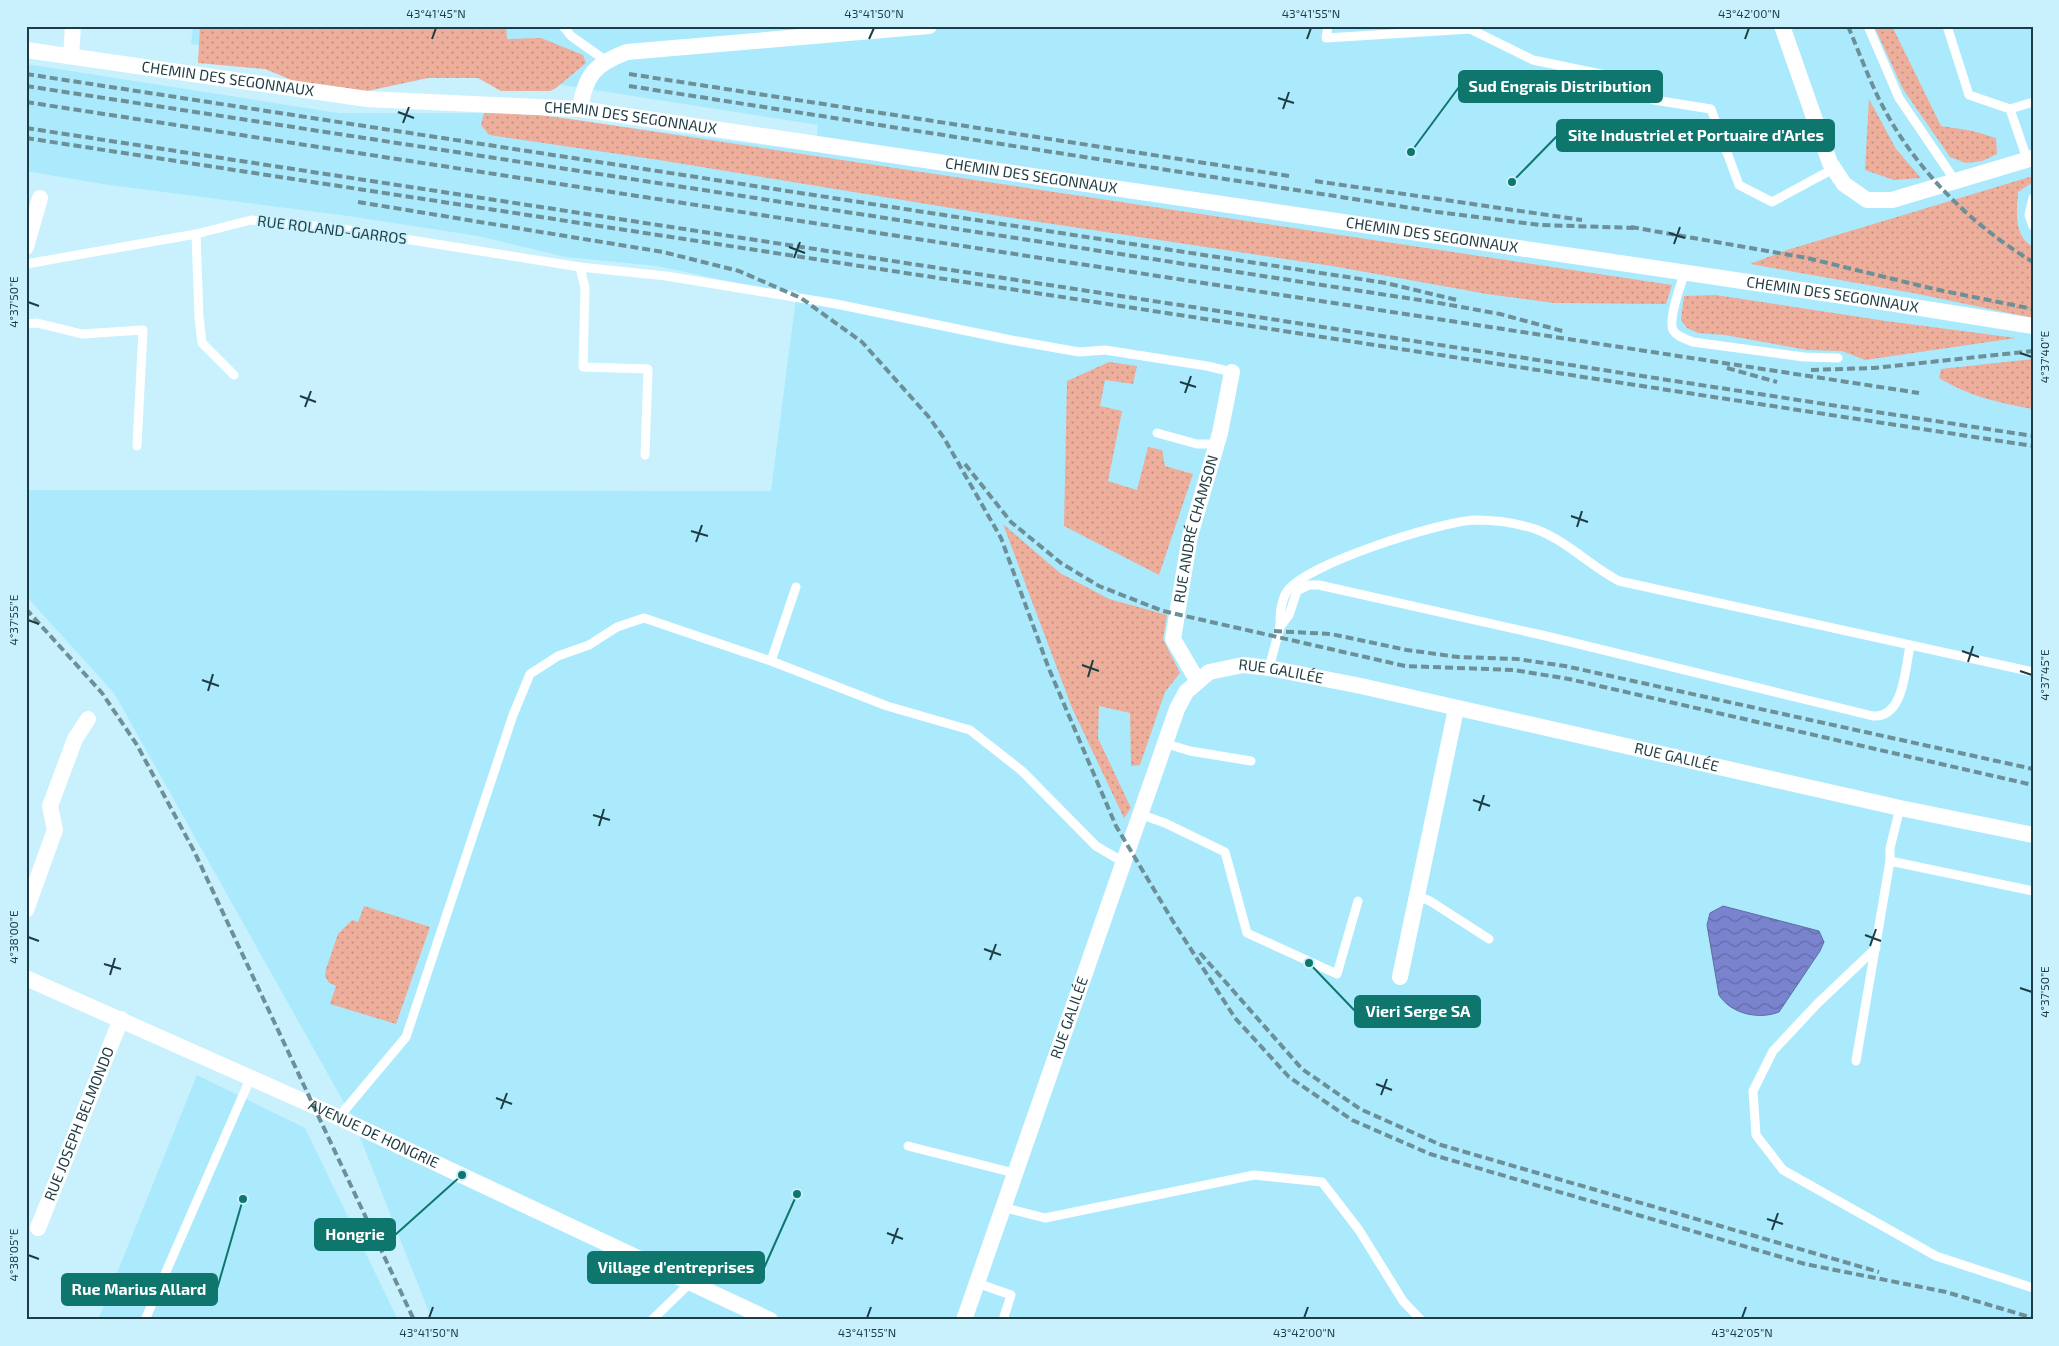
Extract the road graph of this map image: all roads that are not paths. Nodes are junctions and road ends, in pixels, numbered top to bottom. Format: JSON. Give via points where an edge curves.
{"nodes":[{"id":1,"x":73,"y":26,"type":"edge"},
{"id":2,"x":563,"y":26,"type":"edge"},
{"id":3,"x":928,"y":26,"type":"edge"},
{"id":4,"x":1328,"y":26,"type":"edge"},
{"id":5,"x":1782,"y":26,"type":"edge"},
{"id":6,"x":1868,"y":26,"type":"edge"},
{"id":7,"x":1947,"y":26,"type":"edge"},
{"id":8,"x":26,"y":50,"type":"edge"},
{"id":9,"x":71,"y":56,"type":"junction"},
{"id":10,"x":605,"y":60,"type":"junction"},
{"id":11,"x":2033,"y":102,"type":"edge"},
{"id":12,"x":580,"y":109,"type":"junction"},
{"id":13,"x":2010,"y":109,"type":"junction"},
{"id":14,"x":2030,"y":158,"type":"edge"},
{"id":15,"x":1833,"y":168,"type":"junction"},
{"id":16,"x":1956,"y":182,"type":"junction"},
{"id":17,"x":40,"y":198,"type":"dead end"},
{"id":18,"x":2033,"y":198,"type":"edge"},
{"id":19,"x":2033,"y":226,"type":"edge"},
{"id":20,"x":196,"y":234,"type":"junction"},
{"id":21,"x":26,"y":246,"type":"edge"},
{"id":22,"x":26,"y":264,"type":"edge"},
{"id":23,"x":580,"y":267,"type":"junction"},
{"id":24,"x":1685,"y":272,"type":"junction"},
{"id":25,"x":26,"y":324,"type":"edge"},
{"id":26,"x":2033,"y":326,"type":"edge"},
{"id":27,"x":1838,"y":358,"type":"dead end"},
{"id":28,"x":1232,"y":372,"type":"joint"},
{"id":29,"x":234,"y":375,"type":"dead end"},
{"id":30,"x":1157,"y":433,"type":"dead end"},
{"id":31,"x":1217,"y":444,"type":"junction"},
{"id":32,"x":137,"y":446,"type":"dead end"},
{"id":33,"x":645,"y":455,"type":"dead end"},
{"id":34,"x":796,"y":587,"type":"dead end"},
{"id":35,"x":1280,"y":627,"type":"junction"},
{"id":36,"x":1910,"y":646,"type":"junction"},
{"id":37,"x":771,"y":661,"type":"junction"},
{"id":38,"x":1269,"y":668,"type":"junction"},
{"id":39,"x":2033,"y":672,"type":"edge"},
{"id":40,"x":1197,"y":680,"type":"junction"},
{"id":41,"x":1456,"y":709,"type":"junction"},
{"id":42,"x":88,"y":719,"type":"dead end"},
{"id":43,"x":1164,"y":744,"type":"junction"},
{"id":44,"x":1251,"y":761,"type":"dead end"},
{"id":45,"x":1900,"y":808,"type":"junction"},
{"id":46,"x":1142,"y":815,"type":"junction"},
{"id":47,"x":2033,"y":835,"type":"edge"},
{"id":48,"x":1890,"y":861,"type":"junction"},
{"id":49,"x":1124,"y":863,"type":"junction"},
{"id":50,"x":32,"y":877,"type":"edge"},
{"id":51,"x":2033,"y":890,"type":"edge"},
{"id":52,"x":1417,"y":896,"type":"junction"},
{"id":53,"x":1358,"y":901,"type":"dead end"},
{"id":54,"x":26,"y":910,"type":"edge"},
{"id":55,"x":1489,"y":939,"type":"dead end"},
{"id":56,"x":1876,"y":948,"type":"junction"},
{"id":57,"x":1400,"y":977,"type":"dead end"},
{"id":58,"x":26,"y":978,"type":"edge"},
{"id":59,"x":120,"y":1019,"type":"junction"},
{"id":60,"x":1856,"y":1061,"type":"dead end"},
{"id":61,"x":250,"y":1079,"type":"junction"},
{"id":62,"x":338,"y":1118,"type":"junction"},
{"id":63,"x":908,"y":1146,"type":"dead end"},
{"id":64,"x":1014,"y":1173,"type":"junction"},
{"id":65,"x":1002,"y":1207,"type":"junction"},
{"id":66,"x":38,"y":1228,"type":"dead end"},
{"id":67,"x":690,"y":1282,"type":"junction"},
{"id":68,"x":977,"y":1283,"type":"junction"},
{"id":69,"x":2033,"y":1288,"type":"edge"},
{"id":70,"x":743,"y":1314,"type":"edge"},
{"id":71,"x":145,"y":1320,"type":"edge"},
{"id":72,"x":652,"y":1320,"type":"edge"},
{"id":73,"x":770,"y":1320,"type":"edge"},
{"id":74,"x":964,"y":1320,"type":"edge"},
{"id":75,"x":1003,"y":1320,"type":"edge"},
{"id":76,"x":1421,"y":1320,"type":"edge"}],
"edges":[{"from":1,"to":9,"type":"street"},
{"from":2,"to":10,"type":"lane","via":[[571,36]]},
{"from":3,"to":10,"type":"street","via":[[627,52]]},
{"from":4,"to":15,"type":"lane","via":[[1326,38],[1470,29],[1533,60],[1625,79],[1654,100],[1711,108],[1739,185],[1772,202]]},
{"from":5,"to":15,"type":"street"},
{"from":6,"to":16,"type":"lane","via":[[1899,98]]},
{"from":7,"to":13,"type":"lane","via":[[1969,95]]},
{"from":8,"to":9,"type":"street","name":"CHEMIN DES SEGONNAUX"},
{"from":9,"to":12,"type":"street","name":"CHEMIN DES SEGONNAUX","via":[[367,99]]},
{"from":10,"to":12,"type":"street","via":[[588,79]]},
{"from":11,"to":13,"type":"lane"},
{"from":12,"to":24,"type":"street","name":"CHEMIN DES SEGONNAUX"},
{"from":13,"to":14,"type":"lane"},
{"from":14,"to":16,"type":"street"},
{"from":15,"to":16,"type":"street","via":[[1844,184],[1867,200],[1892,200]]},
{"from":17,"to":21,"type":"street"},
{"from":18,"to":19,"type":"lane","via":[[2029,215]]},
{"from":20,"to":22,"type":"lane","name":"RUE ROLAND-GARROS"},
{"from":20,"to":23,"type":"lane","name":"RUE ROLAND-GARROS","via":[[251,220],[336,228]]},
{"from":20,"to":29,"type":"lane","via":[[202,343]]},
{"from":23,"to":28,"type":"lane","name":"RUE ROLAND-GARROS","via":[[666,276],[836,304],[1079,352],[1105,350]]},
{"from":23,"to":33,"type":"lane","via":[[585,288],[583,367],[648,369]]},
{"from":24,"to":26,"type":"street","name":"CHEMIN DES SEGONNAUX"},
{"from":24,"to":27,"type":"lane","via":[[1672,318],[1673,329],[1681,338],[1804,357]]},
{"from":25,"to":32,"type":"lane","via":[[37,323],[82,334],[144,330]]},
{"from":28,"to":31,"type":"street","name":"RUE ANDRÉ CHAMSON"},
{"from":30,"to":31,"type":"lane","via":[[1197,444]]},
{"from":31,"to":40,"type":"street","name":"RUE ANDRÉ CHAMSON","via":[[1190,536],[1173,639]]},
{"from":34,"to":37,"type":"lane"},
{"from":35,"to":36,"type":"lane","via":[[1286,593],[1308,574],[1392,541],[1474,520],[1535,529],[1561,542],[1600,572],[1619,581]]},
{"from":35,"to":36,"type":"lane","via":[[1289,615],[1297,591],[1309,585],[1319,585],[1882,716],[1896,704]]},
{"from":35,"to":38,"type":"lane"},
{"from":36,"to":39,"type":"lane"},
{"from":37,"to":49,"type":"lane","via":[[887,706],[970,730],[1022,771],[1096,846]]},
{"from":37,"to":62,"type":"lane","via":[[644,618],[617,627],[589,646],[558,656],[530,674],[513,715],[406,1037]]},
{"from":38,"to":40,"type":"street","name":"RUE GALILÉE","via":[[1225,668],[1209,672]]},
{"from":38,"to":41,"type":"street","name":"RUE GALILÉE"},
{"from":40,"to":43,"type":"street","name":"RUE GALILÉE","via":[[1177,709]]},
{"from":41,"to":45,"type":"street","name":"RUE GALILÉE"},
{"from":41,"to":52,"type":"street"},
{"from":42,"to":50,"type":"street","via":[[75,740],[50,806],[55,830]]},
{"from":43,"to":44,"type":"lane"},
{"from":43,"to":46,"type":"street","name":"RUE GALILÉE"},
{"from":45,"to":47,"type":"street","name":"RUE GALILÉE"},
{"from":45,"to":48,"type":"lane"},
{"from":46,"to":49,"type":"street","name":"RUE GALILÉE"},
{"from":46,"to":53,"type":"lane","via":[[1225,852],[1247,933],[1337,974]]},
{"from":48,"to":51,"type":"lane"},
{"from":48,"to":56,"type":"lane"},
{"from":49,"to":64,"type":"street","name":"RUE GALILÉE"},
{"from":50,"to":54,"type":"street"},
{"from":52,"to":55,"type":"lane"},
{"from":52,"to":57,"type":"street"},
{"from":56,"to":60,"type":"lane"},
{"from":56,"to":69,"type":"lane","via":[[1817,1004],[1773,1052],[1753,1091],[1756,1135],[1783,1170],[1936,1256]]},
{"from":58,"to":59,"type":"street","name":"AVENUE DE HONGRIE"},
{"from":59,"to":61,"type":"street","name":"AVENUE DE HONGRIE"},
{"from":59,"to":66,"type":"street","name":"RUE JOSEPH BELMONDO"},
{"from":61,"to":62,"type":"street","name":"AVENUE DE HONGRIE"},
{"from":61,"to":71,"type":"lane"},
{"from":62,"to":67,"type":"street","name":"AVENUE DE HONGRIE"},
{"from":63,"to":64,"type":"lane"},
{"from":64,"to":65,"type":"street","name":"RUE GALILÉE"},
{"from":65,"to":68,"type":"street","name":"RUE GALILÉE"},
{"from":65,"to":76,"type":"lane","via":[[1045,1218],[1254,1175],[1322,1182],[1359,1230],[1403,1301]]},
{"from":67,"to":70,"type":"street","name":"AVENUE DE HONGRIE"},
{"from":67,"to":72,"type":"lane"},
{"from":68,"to":74,"type":"street","name":"RUE GALILÉE"},
{"from":68,"to":75,"type":"lane","via":[[1011,1295]]},
{"from":70,"to":73,"type":"street","name":"AVENUE DE HONGRIE"}]}
